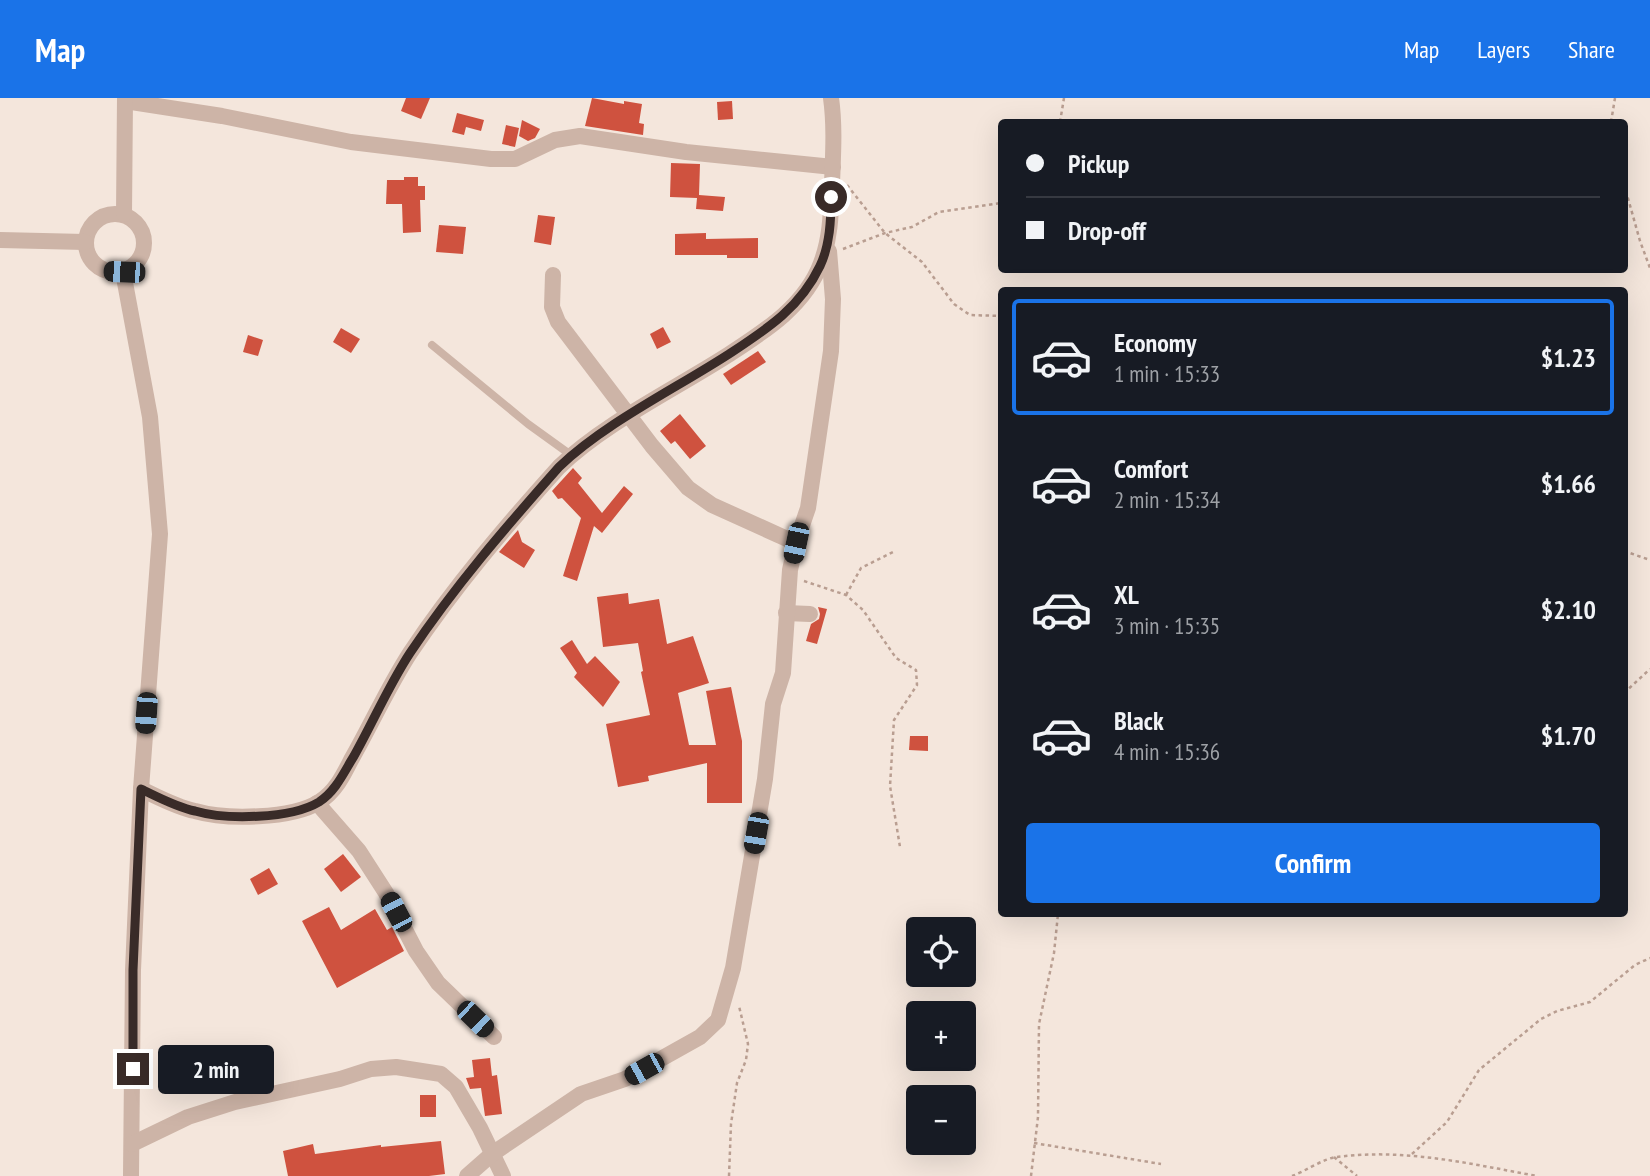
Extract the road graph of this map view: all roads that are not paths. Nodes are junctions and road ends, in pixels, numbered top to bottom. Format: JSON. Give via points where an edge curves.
{"nodes":[{"id":1,"x":831,"y":98,"type":"edge"},
{"id":2,"x":125,"y":100,"type":"edge"},
{"id":3,"x":832,"y":171,"type":"junction"},
{"id":4,"x":124,"y":214,"type":"junction"},
{"id":5,"x":0,"y":240,"type":"edge"},
{"id":6,"x":828,"y":240,"type":"junction"},
{"id":7,"x":85,"y":242,"type":"junction"},
{"id":8,"x":124,"y":272,"type":"junction"},
{"id":9,"x":553,"y":275,"type":"dead end"},
{"id":10,"x":432,"y":345,"type":"dead end"},
{"id":11,"x":630,"y":415,"type":"junction"},
{"id":12,"x":571,"y":455,"type":"junction"},
{"id":13,"x":796,"y":543,"type":"junction"},
{"id":14,"x":786,"y":613,"type":"junction"},
{"id":15,"x":810,"y":614,"type":"dead end"},
{"id":16,"x":141,"y":789,"type":"junction"},
{"id":17,"x":317,"y":803,"type":"junction"},
{"id":18,"x":494,"y":1037,"type":"dead end"},
{"id":19,"x":132,"y":1144,"type":"junction"},
{"id":20,"x":492,"y":1154,"type":"junction"},
{"id":21,"x":131,"y":1176,"type":"edge"},
{"id":22,"x":467,"y":1176,"type":"edge"},
{"id":23,"x":503,"y":1176,"type":"edge"}],
"edges":[{"from":1,"to":3,"type":"street"},
{"from":2,"to":3,"type":"street","via":[[351,142],[491,159],[515,159],[555,141],[580,136]]},
{"from":2,"to":4,"type":"street"},
{"from":3,"to":6,"type":"street"},
{"from":4,"to":7,"type":"street","via":[[106,214],[91,224]]},
{"from":4,"to":8,"type":"street","via":[[140,225],[145,243],[139,261]]},
{"from":5,"to":7,"type":"street"},
{"from":6,"to":11,"type":"street","via":[[821,265],[802,297],[775,324]]},
{"from":6,"to":13,"type":"street","via":[[831,351],[808,508]]},
{"from":7,"to":8,"type":"street","via":[[90,260],[105,271]]},
{"from":8,"to":16,"type":"street","via":[[150,417],[160,534]]},
{"from":9,"to":11,"type":"street","via":[[552,307],[558,322]]},
{"from":10,"to":12,"type":"lane"},
{"from":11,"to":12,"type":"street"},
{"from":11,"to":13,"type":"street","via":[[688,488],[712,505]]},
{"from":12,"to":17,"type":"street","via":[[474,566],[409,655],[338,783]]},
{"from":13,"to":14,"type":"street"},
{"from":14,"to":15,"type":"street"},
{"from":14,"to":20,"type":"street","via":[[783,673],[772,704],[765,779],[733,968],[718,1020],[700,1037],[625,1079],[581,1094]]},
{"from":16,"to":17,"type":"street","via":[[195,811],[220,815],[263,816]]},
{"from":16,"to":19,"type":"street"},
{"from":17,"to":18,"type":"street","via":[[359,851],[438,983]]},
{"from":19,"to":20,"type":"street","via":[[188,1116],[235,1102],[396,1067],[441,1073],[456,1087]]},
{"from":19,"to":21,"type":"street"},
{"from":20,"to":22,"type":"street"},
{"from":20,"to":23,"type":"street"}]}
